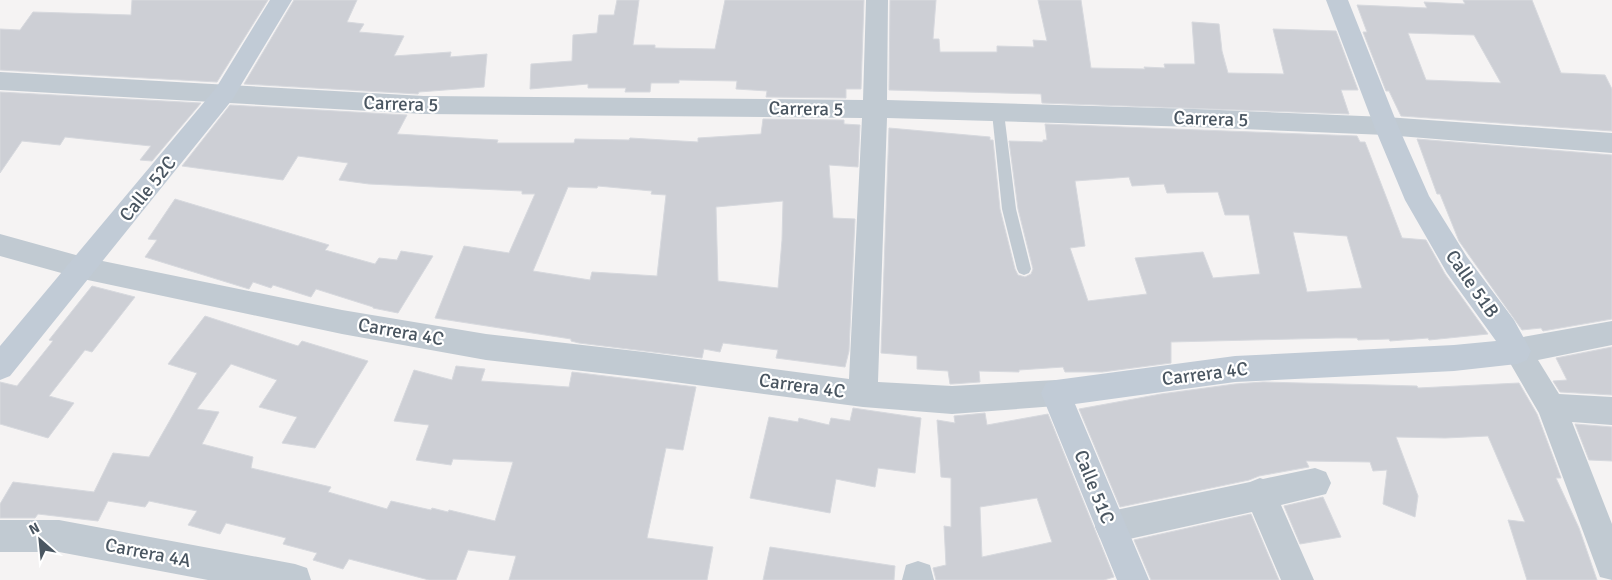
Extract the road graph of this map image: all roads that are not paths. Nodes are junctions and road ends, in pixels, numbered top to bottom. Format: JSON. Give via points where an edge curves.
{"nodes":[{"id":1,"x":281,"y":0,"type":"edge"},
{"id":2,"x":877,"y":0,"type":"edge"},
{"id":3,"x":1338,"y":0,"type":"edge"},
{"id":4,"x":0,"y":81,"type":"edge"},
{"id":5,"x":224,"y":94,"type":"junction"},
{"id":6,"x":875,"y":110,"type":"junction"},
{"id":7,"x":998,"y":114,"type":"junction"},
{"id":8,"x":1386,"y":126,"type":"junction"},
{"id":9,"x":1612,"y":143,"type":"edge"},
{"id":10,"x":0,"y":245,"type":"edge"},
{"id":11,"x":83,"y":268,"type":"junction"},
{"id":12,"x":1024,"y":269,"type":"dead end"},
{"id":13,"x":1612,"y":332,"type":"edge"},
{"id":14,"x":1517,"y":351,"type":"junction"},
{"id":15,"x":0,"y":367,"type":"edge"},
{"id":16,"x":1056,"y":393,"type":"junction"},
{"id":17,"x":864,"y":394,"type":"junction"},
{"id":18,"x":1551,"y":407,"type":"junction"},
{"id":19,"x":1612,"y":411,"type":"edge"},
{"id":20,"x":1315,"y":483,"type":"dead end"},
{"id":21,"x":1260,"y":493,"type":"junction"},
{"id":22,"x":1111,"y":527,"type":"junction"},
{"id":23,"x":0,"y":536,"type":"edge"},
{"id":24,"x":1612,"y":565,"type":"edge"},
{"id":25,"x":295,"y":580,"type":"edge"},
{"id":26,"x":1133,"y":580,"type":"edge"},
{"id":27,"x":1298,"y":580,"type":"edge"}],
"edges":[{"from":1,"to":5,"type":"street","name":"Calle 52C"},
{"from":2,"to":6,"type":"street"},
{"from":3,"to":8,"type":"street","name":"Calle 51B"},
{"from":4,"to":5,"type":"street","name":"Carrera 5"},
{"from":5,"to":6,"type":"street","name":"Carrera 5","via":[[424,106]]},
{"from":5,"to":11,"type":"street","name":"Calle 52C"},
{"from":6,"to":7,"type":"street","name":"Carrera 5"},
{"from":6,"to":17,"type":"street"},
{"from":7,"to":8,"type":"street","name":"Carrera 5"},
{"from":7,"to":12,"type":"lane","via":[[1009,209]]},
{"from":8,"to":9,"type":"street","name":"Carrera 5"},
{"from":8,"to":14,"type":"street","name":"Calle 51B","via":[[1418,200],[1457,265]]},
{"from":10,"to":11,"type":"street","name":"Carrera 4C"},
{"from":11,"to":15,"type":"street","name":"Calle 52C"},
{"from":11,"to":17,"type":"street","name":"Carrera 4C","via":[[332,320],[486,347]]},
{"from":13,"to":14,"type":"street","name":"Carrera 4C"},
{"from":14,"to":16,"type":"street","name":"Carrera 4C","via":[[1454,358],[1235,369]]},
{"from":14,"to":18,"type":"street","name":"Calle 51B"},
{"from":16,"to":17,"type":"street","name":"Carrera 4C","via":[[952,400]]},
{"from":16,"to":22,"type":"street","name":"Calle 51C"},
{"from":18,"to":19,"type":"street"},
{"from":18,"to":24,"type":"street","name":"Calle 51B"},
{"from":20,"to":21,"type":"street"},
{"from":21,"to":22,"type":"street"},
{"from":21,"to":27,"type":"street"},
{"from":22,"to":26,"type":"street","name":"Calle 51C"},
{"from":23,"to":25,"type":"street","name":"Carrera 4A","via":[[59,536]]}]}
